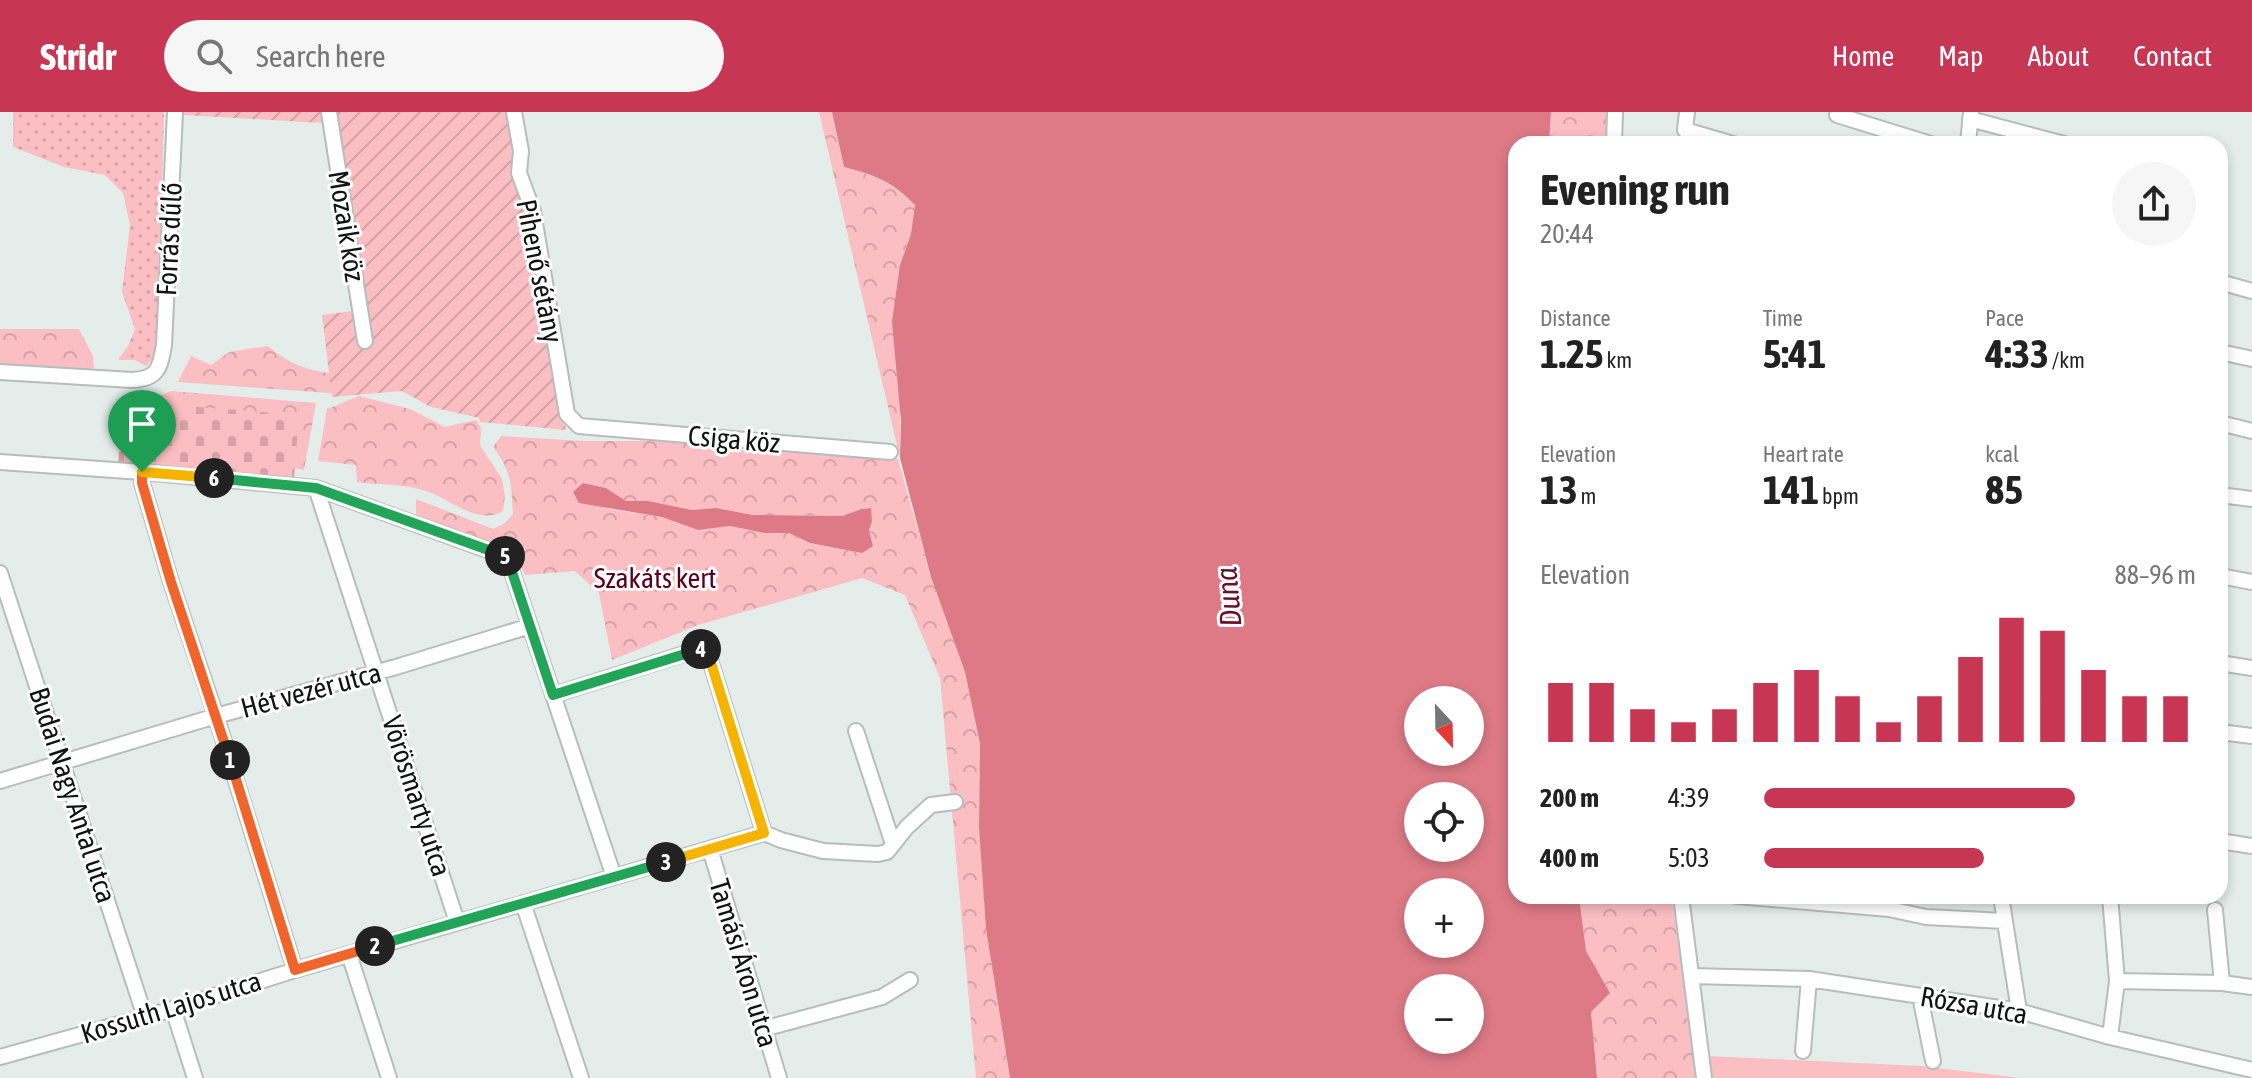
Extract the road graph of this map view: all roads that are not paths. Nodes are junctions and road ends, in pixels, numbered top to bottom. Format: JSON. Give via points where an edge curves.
{"nodes":[{"id":1,"x":175,"y":112,"type":"edge"},
{"id":2,"x":329,"y":112,"type":"edge"},
{"id":3,"x":514,"y":112,"type":"edge"},
{"id":4,"x":1615,"y":112,"type":"edge"},
{"id":5,"x":1687,"y":112,"type":"edge"},
{"id":6,"x":1837,"y":115,"type":"dead end"},
{"id":7,"x":1971,"y":116,"type":"edge"},
{"id":8,"x":1614,"y":136,"type":"edge"},
{"id":9,"x":1706,"y":136,"type":"edge"},
{"id":10,"x":1905,"y":136,"type":"edge"},
{"id":11,"x":1969,"y":136,"type":"edge"},
{"id":12,"x":2037,"y":136,"type":"edge"},
{"id":13,"x":2228,"y":284,"type":"edge"},
{"id":14,"x":2252,"y":291,"type":"edge"},
{"id":15,"x":365,"y":341,"type":"dead end"},
{"id":16,"x":2228,"y":354,"type":"edge"},
{"id":17,"x":2252,"y":359,"type":"edge"},
{"id":18,"x":0,"y":372,"type":"edge"},
{"id":19,"x":2228,"y":425,"type":"edge"},
{"id":20,"x":579,"y":426,"type":"joint"},
{"id":21,"x":2252,"y":431,"type":"edge"},
{"id":22,"x":890,"y":452,"type":"dead end"},
{"id":23,"x":0,"y":462,"type":"edge"},
{"id":24,"x":142,"y":472,"type":"junction"},
{"id":25,"x":316,"y":488,"type":"junction"},
{"id":26,"x":2228,"y":496,"type":"edge"},
{"id":27,"x":2252,"y":499,"type":"edge"},
{"id":28,"x":0,"y":573,"type":"edge"},
{"id":29,"x":2228,"y":578,"type":"edge"},
{"id":30,"x":2252,"y":582,"type":"edge"},
{"id":31,"x":530,"y":626,"type":"junction"},
{"id":32,"x":2228,"y":664,"type":"edge"},
{"id":33,"x":2252,"y":668,"type":"edge"},
{"id":34,"x":376,"y":672,"type":"junction"},
{"id":35,"x":553,"y":695,"type":"junction"},
{"id":36,"x":216,"y":716,"type":"junction"},
{"id":37,"x":856,"y":731,"type":"dead end"},
{"id":38,"x":2228,"y":733,"type":"edge"},
{"id":39,"x":2252,"y":736,"type":"edge"},
{"id":40,"x":62,"y":762,"type":"junction"},
{"id":41,"x":0,"y":781,"type":"edge"},
{"id":42,"x":955,"y":802,"type":"dead end"},
{"id":43,"x":764,"y":833,"type":"junction"},
{"id":44,"x":2228,"y":842,"type":"edge"},
{"id":45,"x":893,"y":844,"type":"junction"},
{"id":46,"x":2252,"y":846,"type":"edge"},
{"id":47,"x":710,"y":849,"type":"junction"},
{"id":48,"x":614,"y":877,"type":"junction"},
{"id":49,"x":523,"y":903,"type":"junction"},
{"id":50,"x":1682,"y":904,"type":"edge"},
{"id":51,"x":1867,"y":904,"type":"edge"},
{"id":52,"x":2002,"y":904,"type":"edge"},
{"id":53,"x":2111,"y":904,"type":"edge"},
{"id":54,"x":2215,"y":910,"type":"dead end"},
{"id":55,"x":2005,"y":921,"type":"junction"},
{"id":56,"x":457,"y":922,"type":"junction"},
{"id":57,"x":349,"y":954,"type":"junction"},
{"id":58,"x":295,"y":970,"type":"junction"},
{"id":59,"x":1691,"y":976,"type":"junction"},
{"id":60,"x":1809,"y":979,"type":"junction"},
{"id":61,"x":910,"y":980,"type":"dead end"},
{"id":62,"x":2117,"y":981,"type":"junction"},
{"id":63,"x":2222,"y":983,"type":"junction"},
{"id":64,"x":2252,"y":987,"type":"edge"},
{"id":65,"x":1920,"y":996,"type":"junction"},
{"id":66,"x":173,"y":1009,"type":"junction"},
{"id":67,"x":2019,"y":1011,"type":"junction"},
{"id":68,"x":145,"y":1017,"type":"junction"},
{"id":69,"x":763,"y":1029,"type":"junction"},
{"id":70,"x":2110,"y":1037,"type":"junction"},
{"id":71,"x":1803,"y":1051,"type":"dead end"},
{"id":72,"x":0,"y":1057,"type":"edge"},
{"id":73,"x":1933,"y":1061,"type":"dead end"},
{"id":74,"x":2252,"y":1070,"type":"edge"},
{"id":75,"x":195,"y":1078,"type":"edge"},
{"id":76,"x":389,"y":1078,"type":"edge"},
{"id":77,"x":581,"y":1078,"type":"edge"},
{"id":78,"x":779,"y":1078,"type":"edge"},
{"id":79,"x":1704,"y":1078,"type":"edge"}],
"edges":[{"from":1,"to":18,"type":"street","name":"Forrás dűlő","via":[[160,366],[145,379],[132,380]]},
{"from":2,"to":15,"type":"street","name":"Mozaik köz"},
{"from":3,"to":20,"type":"street","name":"Pihenő sétány","via":[[519,173],[533,211],[567,414]]},
{"from":4,"to":8,"type":"street"},
{"from":5,"to":9,"type":"street","via":[[1685,130]]},
{"from":6,"to":10,"type":"street"},
{"from":7,"to":11,"type":"street"},
{"from":7,"to":12,"type":"street"},
{"from":13,"to":14,"type":"street"},
{"from":16,"to":17,"type":"street"},
{"from":19,"to":21,"type":"street"},
{"from":20,"to":22,"type":"street","name":"Csiga köz"},
{"from":23,"to":24,"type":"street"},
{"from":24,"to":25,"type":"street"},
{"from":24,"to":36,"type":"street","via":[[171,582]]},
{"from":25,"to":31,"type":"street","via":[[507,557]]},
{"from":25,"to":34,"type":"street","name":"Vörösmarty utca"},
{"from":26,"to":27,"type":"street"},
{"from":28,"to":40,"type":"street","name":"Budai Nagy Antal utca"},
{"from":29,"to":30,"type":"street"},
{"from":31,"to":34,"type":"street","name":"Hét vezér utca"},
{"from":31,"to":35,"type":"street"},
{"from":32,"to":33,"type":"street"},
{"from":34,"to":36,"type":"street","name":"Hét vezér utca"},
{"from":34,"to":56,"type":"street","name":"Vörösmarty utca"},
{"from":35,"to":43,"type":"street","via":[[706,647]]},
{"from":35,"to":48,"type":"street"},
{"from":36,"to":40,"type":"street","name":"Hét vezér utca"},
{"from":36,"to":58,"type":"street"},
{"from":37,"to":45,"type":"street"},
{"from":38,"to":39,"type":"street"},
{"from":40,"to":41,"type":"street","name":"Hét vezér utca"},
{"from":40,"to":68,"type":"street","name":"Budai Nagy Antal utca"},
{"from":42,"to":45,"type":"street","via":[[931,805]]},
{"from":43,"to":45,"type":"street","via":[[823,851],[878,854]]},
{"from":43,"to":47,"type":"street","name":"Kossuth Lajos utca"},
{"from":44,"to":46,"type":"street"},
{"from":47,"to":48,"type":"street","name":"Kossuth Lajos utca"},
{"from":47,"to":69,"type":"street","name":"Tamási Áron utca"},
{"from":48,"to":49,"type":"street","name":"Kossuth Lajos utca"},
{"from":49,"to":56,"type":"street","name":"Kossuth Lajos utca"},
{"from":49,"to":77,"type":"street"},
{"from":50,"to":59,"type":"street"},
{"from":51,"to":55,"type":"street","via":[[1926,917]]},
{"from":52,"to":55,"type":"street"},
{"from":53,"to":62,"type":"street"},
{"from":54,"to":63,"type":"street"},
{"from":55,"to":67,"type":"street"},
{"from":56,"to":57,"type":"street","name":"Kossuth Lajos utca"},
{"from":57,"to":58,"type":"street","name":"Kossuth Lajos utca"},
{"from":57,"to":76,"type":"street"},
{"from":58,"to":66,"type":"street","name":"Kossuth Lajos utca"},
{"from":59,"to":60,"type":"street","name":"Rózsa utca"},
{"from":59,"to":79,"type":"street"},
{"from":60,"to":65,"type":"street","name":"Rózsa utca"},
{"from":60,"to":71,"type":"street"},
{"from":61,"to":69,"type":"street","via":[[882,997]]},
{"from":62,"to":63,"type":"street"},
{"from":62,"to":70,"type":"street"},
{"from":63,"to":64,"type":"street"},
{"from":65,"to":67,"type":"street","name":"Rózsa utca"},
{"from":65,"to":73,"type":"street"},
{"from":66,"to":68,"type":"street","name":"Kossuth Lajos utca"},
{"from":66,"to":75,"type":"street"},
{"from":67,"to":70,"type":"street","name":"Rózsa utca"},
{"from":68,"to":72,"type":"street","name":"Kossuth Lajos utca"},
{"from":69,"to":78,"type":"street","name":"Tamási Áron utca"},
{"from":70,"to":74,"type":"street","name":"Rózsa utca"}]}
